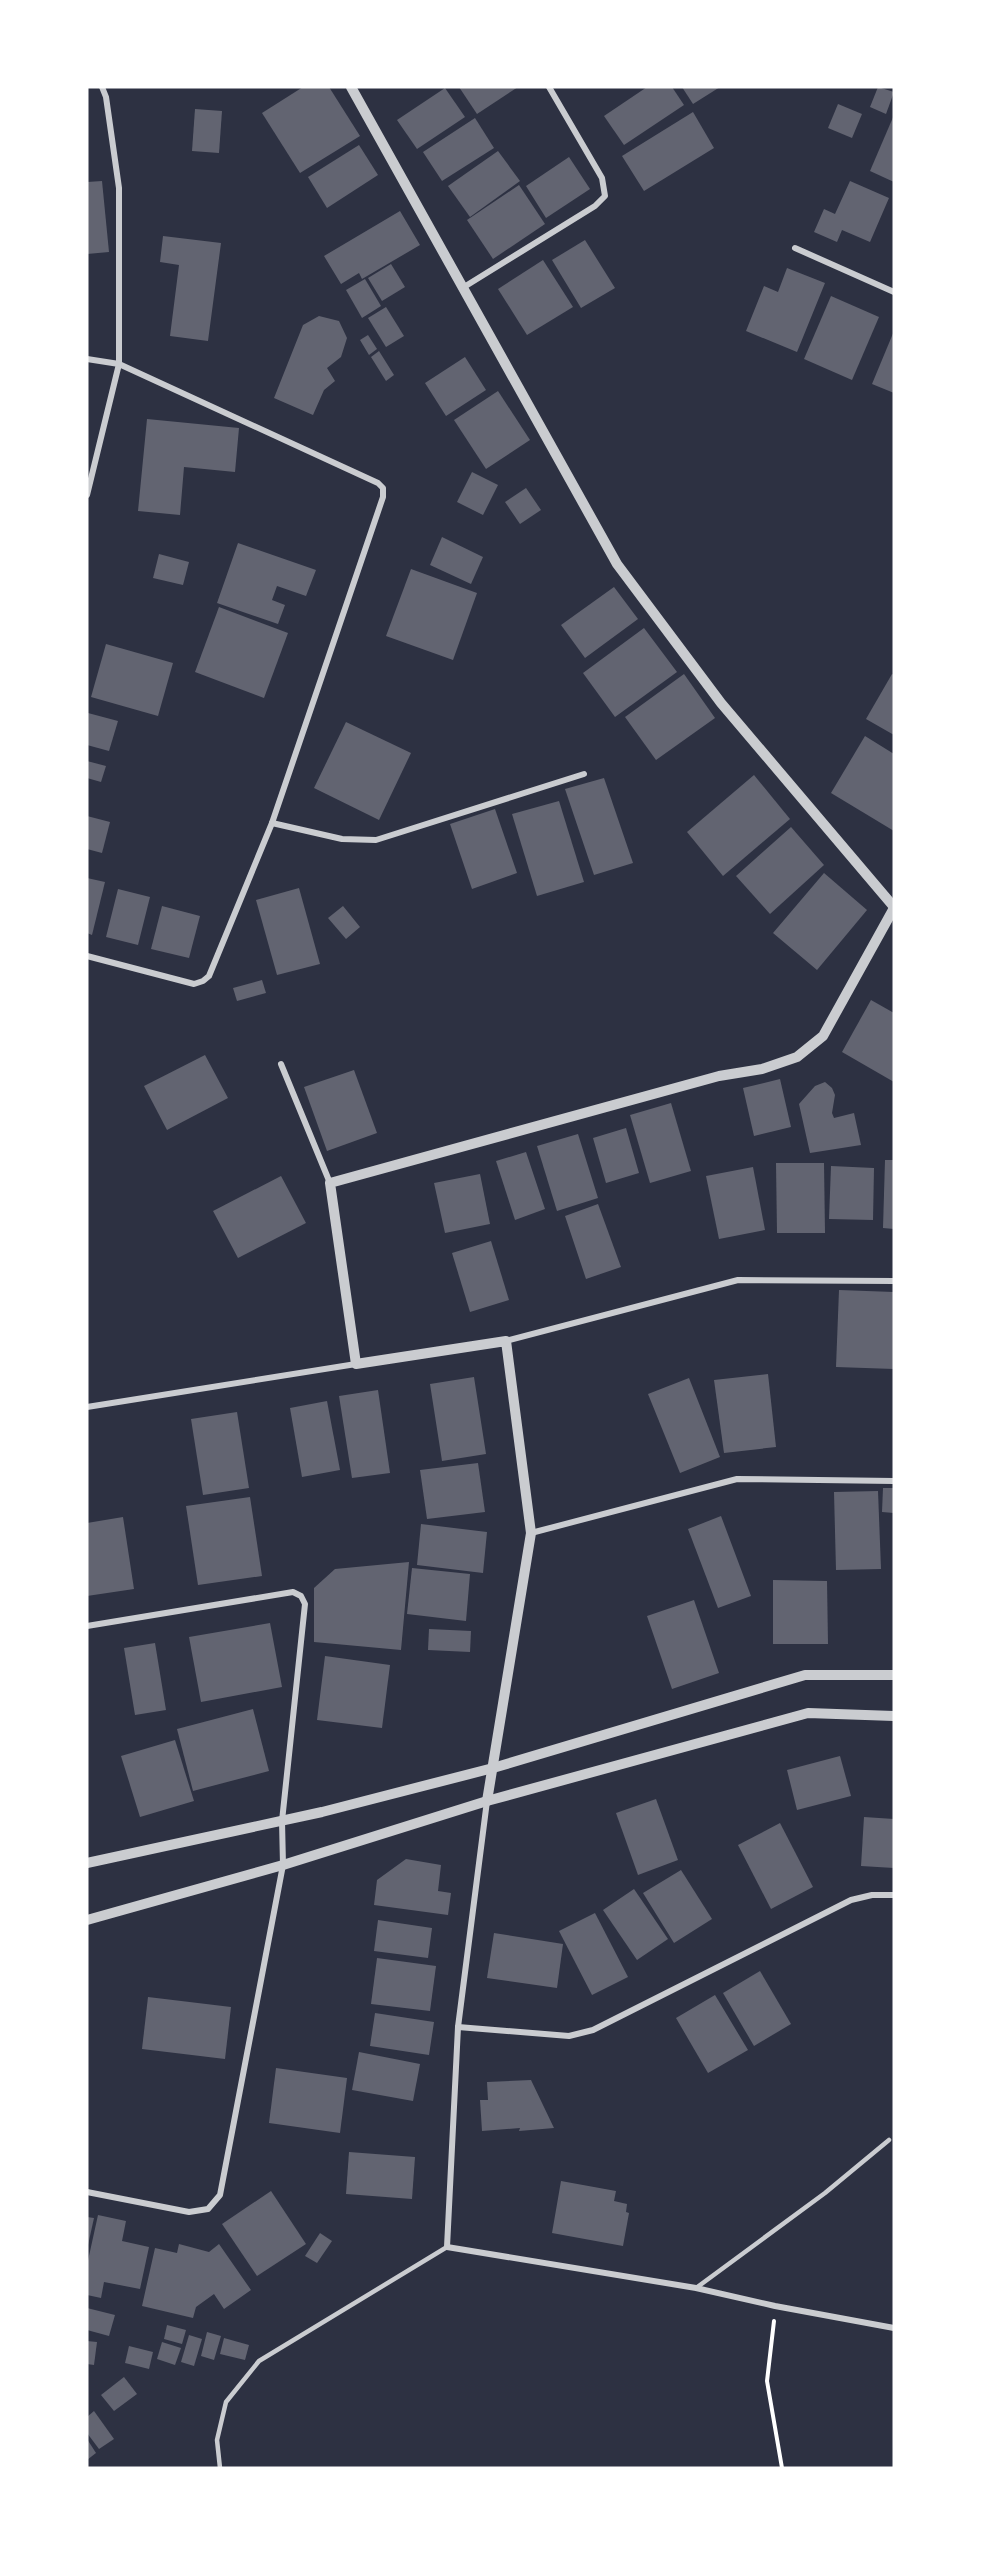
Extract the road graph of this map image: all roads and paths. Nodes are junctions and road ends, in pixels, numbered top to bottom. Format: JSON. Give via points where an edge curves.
{"nodes":[{"id":1,"x":102,"y":87,"type":"edge"},
{"id":2,"x":351,"y":87,"type":"edge"},
{"id":3,"x":549,"y":87,"type":"edge"},
{"id":4,"x":795,"y":248,"type":"dead end"},
{"id":5,"x":465,"y":287,"type":"junction"},
{"id":6,"x":894,"y":292,"type":"edge"},
{"id":7,"x":87,"y":358,"type":"edge"},
{"id":8,"x":119,"y":364,"type":"junction"},
{"id":9,"x":87,"y":495,"type":"edge"},
{"id":10,"x":584,"y":774,"type":"dead end"},
{"id":11,"x":272,"y":823,"type":"junction"},
{"id":12,"x":894,"y":908,"type":"edge"},
{"id":13,"x":87,"y":956,"type":"edge"},
{"id":14,"x":281,"y":1064,"type":"dead end"},
{"id":15,"x":330,"y":1183,"type":"junction"},
{"id":16,"x":894,"y":1281,"type":"edge"},
{"id":17,"x":506,"y":1341,"type":"junction"},
{"id":18,"x":356,"y":1364,"type":"junction"},
{"id":19,"x":87,"y":1407,"type":"edge"},
{"id":20,"x":894,"y":1481,"type":"edge"},
{"id":21,"x":531,"y":1533,"type":"junction"},
{"id":22,"x":87,"y":1626,"type":"edge"},
{"id":23,"x":894,"y":1675,"type":"edge"},
{"id":24,"x":894,"y":1716,"type":"edge"},
{"id":25,"x":493,"y":1768,"type":"junction"},
{"id":26,"x":487,"y":1802,"type":"junction"},
{"id":27,"x":282,"y":1821,"type":"junction"},
{"id":28,"x":87,"y":1863,"type":"edge"},
{"id":29,"x":283,"y":1865,"type":"junction"},
{"id":30,"x":894,"y":1895,"type":"edge"},
{"id":31,"x":87,"y":1920,"type":"edge"},
{"id":32,"x":458,"y":2027,"type":"junction"},
{"id":33,"x":888,"y":2140,"type":"dead end"},
{"id":34,"x":87,"y":2192,"type":"edge"},
{"id":35,"x":447,"y":2247,"type":"junction"},
{"id":36,"x":696,"y":2288,"type":"junction"},
{"id":37,"x":776,"y":2306,"type":"junction"},
{"id":38,"x":894,"y":2328,"type":"edge"},
{"id":39,"x":220,"y":2468,"type":"edge"},
{"id":40,"x":782,"y":2468,"type":"edge"}],
"edges":[{"from":1,"to":8,"type":"street","via":[[119,188]]},
{"from":2,"to":5,"type":"street"},
{"from":3,"to":5,"type":"street","via":[[602,178],[604,195],[595,206]]},
{"from":4,"to":6,"type":"street"},
{"from":5,"to":12,"type":"street","via":[[617,564],[721,703]]},
{"from":7,"to":8,"type":"street"},
{"from":8,"to":9,"type":"street"},
{"from":8,"to":11,"type":"street","via":[[383,488]]},
{"from":10,"to":11,"type":"street","via":[[376,840],[342,839]]},
{"from":11,"to":13,"type":"street","via":[[209,976],[203,981],[194,984]]},
{"from":12,"to":15,"type":"street","via":[[823,1036],[797,1057]]},
{"from":14,"to":15,"type":"street"},
{"from":15,"to":18,"type":"street"},
{"from":16,"to":17,"type":"street","via":[[738,1280]]},
{"from":17,"to":18,"type":"street"},
{"from":17,"to":21,"type":"street"},
{"from":18,"to":19,"type":"street"},
{"from":20,"to":21,"type":"street","via":[[737,1479]]},
{"from":21,"to":25,"type":"street"},
{"from":22,"to":27,"type":"street","via":[[293,1592],[301,1596],[305,1604]]},
{"from":23,"to":25,"type":"street","via":[[805,1675]]},
{"from":24,"to":26,"type":"street","via":[[808,1713]]},
{"from":25,"to":26,"type":"street"},
{"from":25,"to":27,"type":"street"},
{"from":26,"to":29,"type":"street"},
{"from":26,"to":32,"type":"street"},
{"from":27,"to":28,"type":"street"},
{"from":27,"to":29,"type":"street"},
{"from":29,"to":31,"type":"street"},
{"from":29,"to":34,"type":"street","via":[[220,2195],[208,2209],[189,2212]]},
{"from":30,"to":32,"type":"street","via":[[851,1900],[593,2030],[569,2036]]},
{"from":32,"to":35,"type":"street"},
{"from":33,"to":36,"type":"lane","via":[[825,2193]]},
{"from":35,"to":36,"type":"street"},
{"from":35,"to":39,"type":"lane","via":[[259,2361],[226,2402],[217,2440]]},
{"from":36,"to":37,"type":"street"},
{"from":37,"to":38,"type":"street"},
{"from":37,"to":40,"type":"path","via":[[767,2381]]}]}
